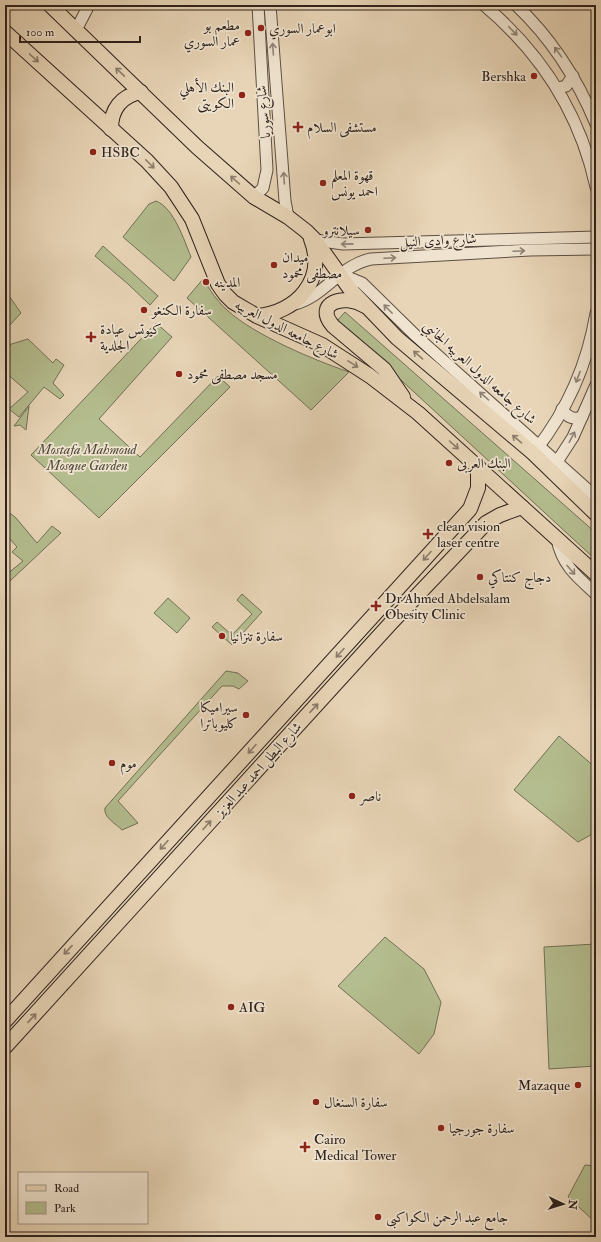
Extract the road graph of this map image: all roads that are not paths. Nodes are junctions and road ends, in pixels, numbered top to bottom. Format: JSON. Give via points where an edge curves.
{"nodes":[{"id":1,"x":50,"y":5,"type":"edge"},
{"id":2,"x":89,"y":5,"type":"edge"},
{"id":3,"x":258,"y":5,"type":"edge"},
{"id":4,"x":270,"y":5,"type":"edge"},
{"id":5,"x":484,"y":5,"type":"edge"},
{"id":6,"x":521,"y":7,"type":"edge"},
{"id":7,"x":76,"y":30,"type":"junction"},
{"id":8,"x":5,"y":32,"type":"edge"},
{"id":9,"x":574,"y":76,"type":"junction"},
{"id":10,"x":558,"y":88,"type":"junction"},
{"id":11,"x":140,"y":92,"type":"junction"},
{"id":12,"x":588,"y":103,"type":"junction"},
{"id":13,"x":571,"y":113,"type":"junction"},
{"id":14,"x":596,"y":124,"type":"edge"},
{"id":15,"x":111,"y":129,"type":"junction"},
{"id":16,"x":596,"y":187,"type":"edge"},
{"id":17,"x":254,"y":198,"type":"junction"},
{"id":18,"x":288,"y":217,"type":"junction"},
{"id":19,"x":311,"y":236,"type":"junction"},
{"id":20,"x":596,"y":237,"type":"edge"},
{"id":21,"x":367,"y":244,"type":"junction"},
{"id":22,"x":596,"y":249,"type":"edge"},
{"id":23,"x":370,"y":259,"type":"junction"},
{"id":24,"x":340,"y":277,"type":"junction"},
{"id":25,"x":295,"y":304,"type":"junction"},
{"id":26,"x":370,"y":310,"type":"junction"},
{"id":27,"x":596,"y":313,"type":"edge"},
{"id":28,"x":257,"y":316,"type":"junction"},
{"id":29,"x":596,"y":385,"type":"edge"},
{"id":30,"x":406,"y":403,"type":"junction"},
{"id":31,"x":562,"y":409,"type":"junction"},
{"id":32,"x":582,"y":417,"type":"junction"},
{"id":33,"x":537,"y":449,"type":"junction"},
{"id":34,"x":478,"y":466,"type":"junction"},
{"id":35,"x":554,"y":466,"type":"junction"},
{"id":36,"x":596,"y":497,"type":"edge"},
{"id":37,"x":522,"y":507,"type":"junction"},
{"id":38,"x":470,"y":509,"type":"junction"},
{"id":39,"x":596,"y":514,"type":"edge"},
{"id":40,"x":486,"y":523,"type":"junction"},
{"id":41,"x":557,"y":539,"type":"junction"},
{"id":42,"x":596,"y":574,"type":"edge"},
{"id":43,"x":596,"y":594,"type":"edge"},
{"id":44,"x":94,"y":921,"type":"junction"},
{"id":45,"x":108,"y":935,"type":"junction"},
{"id":46,"x":5,"y":1021,"type":"edge"},
{"id":47,"x":5,"y":1047,"type":"edge"}],
"edges":[{"from":1,"to":7,"type":"main road"},
{"from":2,"to":7,"type":"street"},
{"from":3,"to":17,"type":"street","name":"شارع سوريا","via":[[267,170],[262,188]]},
{"from":18,"to":4,"type":"street","name":"شارع سوريا","one_way":true,"via":[[276,100]]},
{"from":5,"to":10,"type":"street","one_way":true,"via":[[524,43]]},
{"from":9,"to":6,"type":"street","one_way":true,"via":[[552,44]]},
{"from":11,"to":7,"type":"main road","one_way":true},
{"from":8,"to":15,"type":"main road","name":"شارع جامعه الدول العربيه","one_way":true},
{"from":9,"to":10,"type":"street","via":[[566,86]]},
{"from":9,"to":12,"type":"street"},
{"from":10,"to":13,"type":"street"},
{"from":11,"to":15,"type":"main road","via":[[128,96],[118,104],[112,116]]},
{"from":17,"to":11,"type":"main road","one_way":true},
{"from":12,"to":13,"type":"street","via":[[578,103]]},
{"from":12,"to":14,"type":"street"},
{"from":13,"to":16,"type":"street","via":[[588,157]]},
{"from":15,"to":28,"type":"main road","name":"شارع جامعه الدول العربيه","one_way":true,"via":[[158,172],[182,202],[192,219],[218,284],[225,294],[241,308]]},
{"from":17,"to":18,"type":"main road"},
{"from":18,"to":19,"type":"main road"},
{"from":21,"to":19,"type":"street","name":"شارع وادى النيل","one_way":true,"via":[[333,244]]},
{"from":19,"to":24,"type":"main road"},
{"from":19,"to":25,"type":"main road","via":[[315,258],[314,271],[304,294]]},
{"from":20,"to":21,"type":"street","name":"شارع وادى النيل"},
{"from":21,"to":23,"type":"street"},
{"from":23,"to":22,"type":"street","name":"شارع وادى النيل","one_way":true},
{"from":23,"to":24,"type":"street","name":"شارع وادى النيل","via":[[348,267]]},
{"from":24,"to":25,"type":"street","name":"شارع وادى النيل","via":[[315,295]]},
{"from":24,"to":26,"type":"main road"},
{"from":33,"to":24,"type":"street","name":"شارع جامعه الدول العربيه الجانبي","one_way":true,"via":[[362,283]]},
{"from":25,"to":28,"type":"main road","via":[[283,311]]},
{"from":26,"to":30,"type":"main road","via":[[353,301],[338,300],[330,305],[327,313],[333,326],[384,369]]},
{"from":33,"to":26,"type":"main road","one_way":true,"via":[[397,338]]},
{"from":27,"to":31,"type":"street","one_way":true,"via":[[584,358]]},
{"from":28,"to":30,"type":"main road","name":"شارع جامعه الدول العربيه","one_way":true,"via":[[322,345],[363,370]]},
{"from":29,"to":32,"type":"street"},
{"from":30,"to":34,"type":"main road","name":"شارع جامعه الدول العربيه","one_way":true},
{"from":31,"to":32,"type":"street","via":[[569,417]]},
{"from":31,"to":33,"type":"street"},
{"from":35,"to":32,"type":"street","one_way":true},
{"from":33,"to":35,"type":"main road"},
{"from":34,"to":37,"type":"main road","name":"شارع جامعه الدول العربيه"},
{"from":34,"to":38,"type":"main road","name":"شارع البطل احمد عبد العزيز","via":[[478,488]]},
{"from":35,"to":36,"type":"street"},
{"from":35,"to":39,"type":"main road"},
{"from":37,"to":40,"type":"main road","name":"شارع البطل احمد عبد العزيز"},
{"from":37,"to":41,"type":"main road","name":"شارع جامعه الدول العربيه"},
{"from":38,"to":40,"type":"main road","via":[[479,511]]},
{"from":38,"to":44,"type":"main road","name":"شارع البطل احمد عبد العزيز","one_way":true},
{"from":45,"to":40,"type":"main road","name":"شارع البطل احمد عبد العزيز","one_way":true,"via":[[374,642]]},
{"from":41,"to":42,"type":"main road","name":"شارع جامعه الدول العربيه"},
{"from":41,"to":43,"type":"street","one_way":true,"via":[[564,562]]},
{"from":44,"to":45,"type":"main road"},
{"from":44,"to":46,"type":"main road","name":"شارع البطل احمد عبد العزيز","one_way":true},
{"from":47,"to":45,"type":"main road","name":"شارع البطل احمد عبد العزيز","one_way":true}]}
